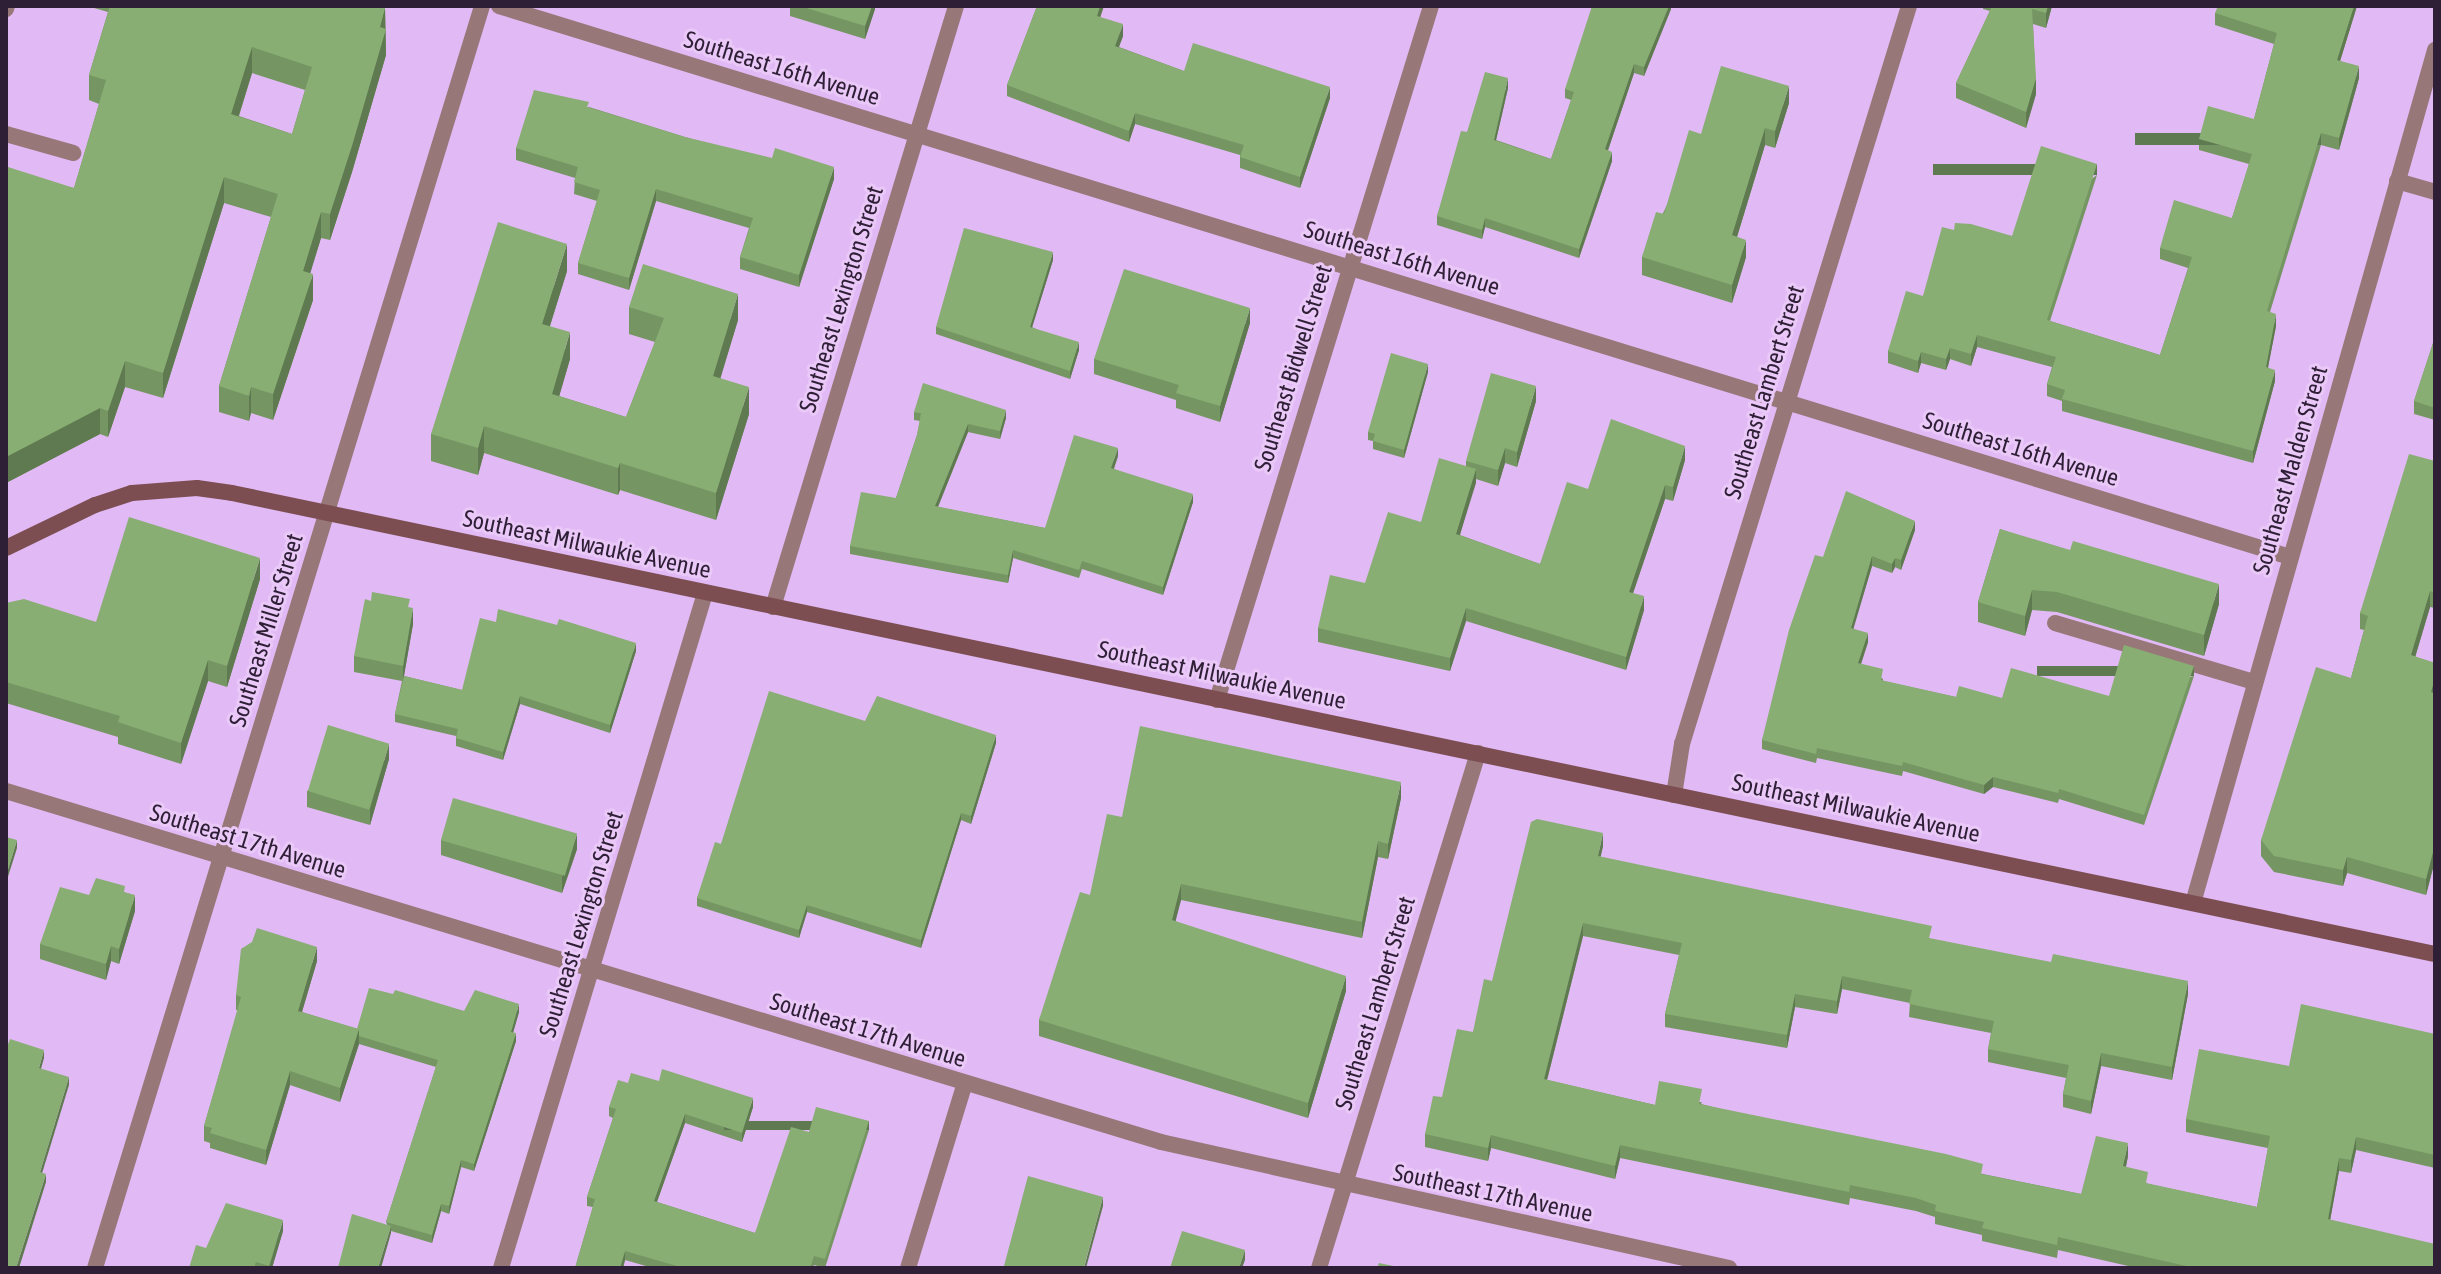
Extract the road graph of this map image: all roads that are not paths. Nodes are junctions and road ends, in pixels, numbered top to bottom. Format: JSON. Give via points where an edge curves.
{"nodes":[{"id":1,"x":482,"y":6,"type":"edge"},
{"id":2,"x":499,"y":6,"type":"edge"},
{"id":3,"x":956,"y":6,"type":"edge"},
{"id":4,"x":1431,"y":6,"type":"edge"},
{"id":5,"x":1909,"y":6,"type":"edge"},
{"id":6,"x":2435,"y":50,"type":"edge"},
{"id":7,"x":6,"y":134,"type":"edge"},
{"id":8,"x":916,"y":134,"type":"junction"},
{"id":9,"x":73,"y":153,"type":"dead end"},
{"id":10,"x":2397,"y":181,"type":"junction"},
{"id":11,"x":2435,"y":192,"type":"edge"},
{"id":12,"x":1349,"y":268,"type":"junction"},
{"id":13,"x":1786,"y":401,"type":"junction"},
{"id":14,"x":326,"y":514,"type":"junction"},
{"id":15,"x":6,"y":548,"type":"edge"},
{"id":16,"x":2290,"y":557,"type":"junction"},
{"id":17,"x":705,"y":593,"type":"junction"},
{"id":18,"x":773,"y":607,"type":"junction"},
{"id":19,"x":2055,"y":623,"type":"dead end"},
{"id":20,"x":2254,"y":682,"type":"junction"},
{"id":21,"x":1217,"y":700,"type":"junction"},
{"id":22,"x":1478,"y":753,"type":"junction"},
{"id":23,"x":6,"y":791,"type":"edge"},
{"id":24,"x":1674,"y":795,"type":"junction"},
{"id":25,"x":222,"y":858,"type":"junction"},
{"id":26,"x":2193,"y":903,"type":"junction"},
{"id":27,"x":2435,"y":954,"type":"edge"},
{"id":28,"x":593,"y":970,"type":"junction"},
{"id":29,"x":964,"y":1086,"type":"junction"},
{"id":30,"x":1344,"y":1185,"type":"junction"},
{"id":31,"x":95,"y":1268,"type":"edge"},
{"id":32,"x":501,"y":1268,"type":"edge"},
{"id":33,"x":908,"y":1268,"type":"edge"},
{"id":34,"x":1319,"y":1268,"type":"edge"},
{"id":35,"x":1729,"y":1268,"type":"edge"}],
"edges":[{"from":1,"to":14,"type":"street","name":"Southeast Miller Street"},
{"from":2,"to":8,"type":"street","name":"Southeast 16th Avenue"},
{"from":3,"to":8,"type":"street","name":"Southeast Lexington Street"},
{"from":4,"to":12,"type":"street","name":"Southeast Bidwell Street"},
{"from":5,"to":13,"type":"street","name":"Southeast Lambert Street"},
{"from":6,"to":10,"type":"street","name":"Southeast Malden Street"},
{"from":7,"to":9,"type":"street"},
{"from":8,"to":12,"type":"street","name":"Southeast 16th Avenue"},
{"from":8,"to":18,"type":"street","name":"Southeast Lexington Street"},
{"from":10,"to":11,"type":"street"},
{"from":10,"to":16,"type":"street","name":"Southeast Malden Street"},
{"from":12,"to":13,"type":"street","name":"Southeast 16th Avenue"},
{"from":12,"to":21,"type":"street","name":"Southeast Bidwell Street"},
{"from":13,"to":16,"type":"street","name":"Southeast 16th Avenue"},
{"from":13,"to":24,"type":"street","name":"Southeast Lambert Street","via":[[1682,744]]},
{"from":14,"to":15,"type":"main road","name":"Southeast Milwaukie Avenue","via":[[232,493],[163,489],[95,505]]},
{"from":14,"to":17,"type":"main road","name":"Southeast Milwaukie Avenue"},
{"from":14,"to":25,"type":"street","name":"Southeast Miller Street"},
{"from":16,"to":20,"type":"street","name":"Southeast Malden Street"},
{"from":17,"to":18,"type":"main road","name":"Southeast Milwaukie Avenue"},
{"from":17,"to":28,"type":"street","name":"Southeast Lexington Street"},
{"from":18,"to":21,"type":"main road","name":"Southeast Milwaukie Avenue"},
{"from":19,"to":20,"type":"street"},
{"from":20,"to":26,"type":"street","name":"Southeast Malden Street"},
{"from":21,"to":22,"type":"main road","name":"Southeast Milwaukie Avenue"},
{"from":22,"to":24,"type":"main road","name":"Southeast Milwaukie Avenue"},
{"from":22,"to":30,"type":"street","name":"Southeast Lambert Street"},
{"from":23,"to":25,"type":"street","name":"Southeast 17th Avenue"},
{"from":24,"to":26,"type":"main road","name":"Southeast Milwaukie Avenue"},
{"from":25,"to":28,"type":"street","name":"Southeast 17th Avenue"},
{"from":25,"to":31,"type":"street","name":"Southeast Miller Street"},
{"from":26,"to":27,"type":"main road","name":"Southeast Milwaukie Avenue"},
{"from":28,"to":29,"type":"street","name":"Southeast 17th Avenue"},
{"from":28,"to":32,"type":"street","name":"Southeast Lexington Street"},
{"from":29,"to":30,"type":"street","name":"Southeast 17th Avenue","via":[[1228,1160]]},
{"from":29,"to":33,"type":"street"},
{"from":30,"to":34,"type":"street","name":"Southeast Lambert Street"},
{"from":30,"to":35,"type":"street","name":"Southeast 17th Avenue"}]}
